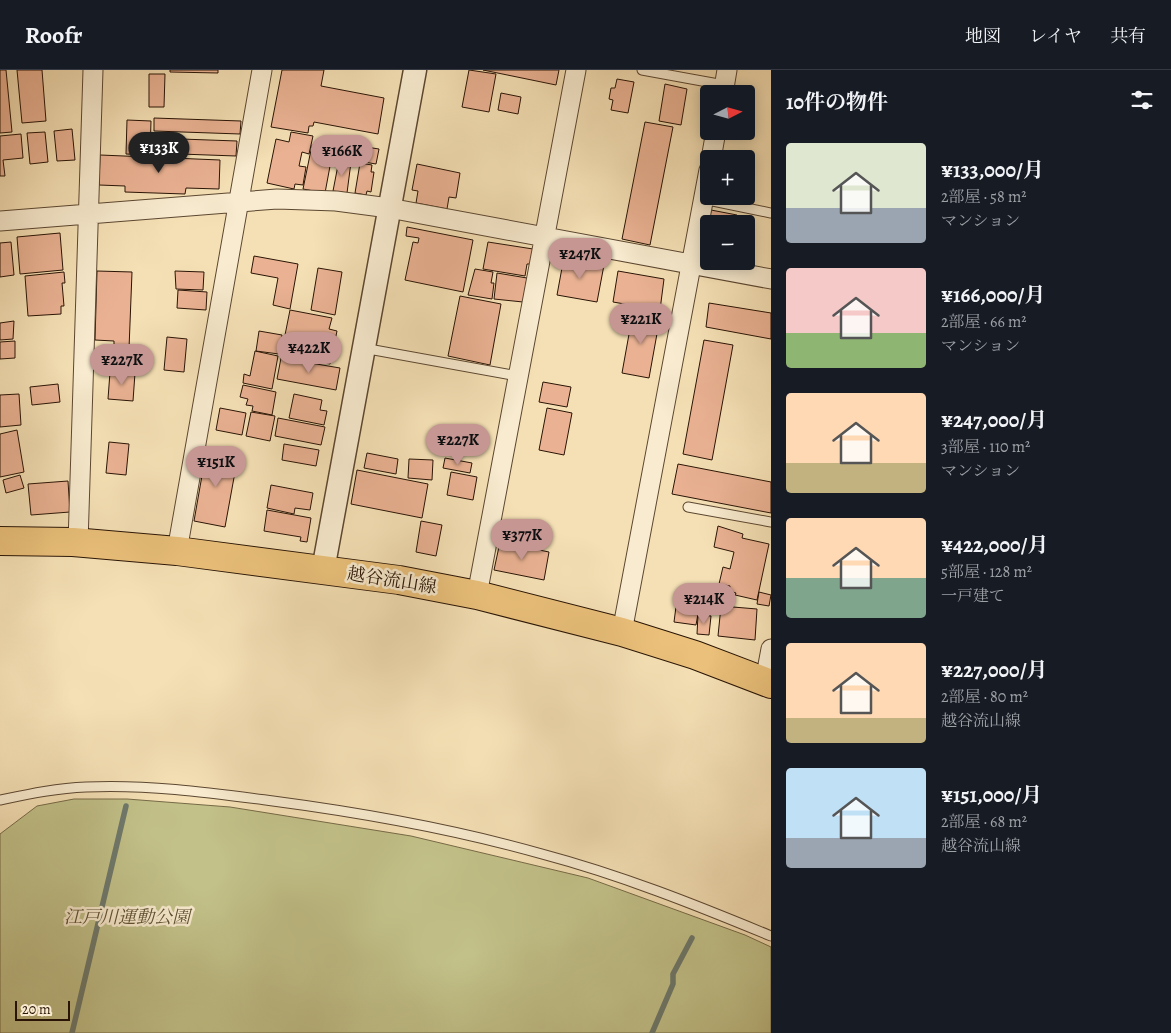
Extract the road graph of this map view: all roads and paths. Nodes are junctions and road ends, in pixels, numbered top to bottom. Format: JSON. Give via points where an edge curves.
{"nodes":[{"id":1,"x":93,"y":70,"type":"edge"},
{"id":2,"x":262,"y":70,"type":"edge"},
{"id":3,"x":415,"y":70,"type":"edge"},
{"id":4,"x":576,"y":70,"type":"edge"},
{"id":5,"x":642,"y":70,"type":"edge"},
{"id":6,"x":725,"y":83,"type":"edge"},
{"id":7,"x":239,"y":200,"type":"junction"},
{"id":8,"x":702,"y":205,"type":"edge"},
{"id":9,"x":729,"y":205,"type":"edge"},
{"id":10,"x":389,"y":208,"type":"junction"},
{"id":11,"x":771,"y":213,"type":"edge"},
{"id":12,"x":88,"y":214,"type":"junction"},
{"id":13,"x":0,"y":221,"type":"edge"},
{"id":14,"x":544,"y":236,"type":"junction"},
{"id":15,"x":691,"y":264,"type":"junction"},
{"id":16,"x":771,"y":279,"type":"edge"},
{"id":17,"x":363,"y":348,"type":"junction"},
{"id":18,"x":518,"y":376,"type":"junction"},
{"id":19,"x":688,"y":507,"type":"dead end"},
{"id":20,"x":771,"y":522,"type":"edge"},
{"id":21,"x":0,"y":541,"type":"edge"},
{"id":22,"x":78,"y":542,"type":"junction"},
{"id":23,"x":177,"y":551,"type":"junction"},
{"id":24,"x":323,"y":570,"type":"junction"},
{"id":25,"x":477,"y":595,"type":"junction"},
{"id":26,"x":622,"y":632,"type":"junction"},
{"id":27,"x":771,"y":649,"type":"edge"},
{"id":28,"x":768,"y":683,"type":"edge"},
{"id":29,"x":0,"y":800,"type":"edge"},
{"id":30,"x":771,"y":936,"type":"edge"}],
"edges":[{"from":1,"to":12,"type":"street"},
{"from":2,"to":7,"type":"street"},
{"from":3,"to":10,"type":"street"},
{"from":4,"to":14,"type":"street"},
{"from":5,"to":6,"type":"lane"},
{"from":7,"to":10,"type":"street","via":[[336,202]]},
{"from":7,"to":12,"type":"street"},
{"from":7,"to":23,"type":"street"},
{"from":8,"to":15,"type":"street"},
{"from":9,"to":11,"type":"lane"},
{"from":10,"to":14,"type":"street"},
{"from":10,"to":17,"type":"street"},
{"from":12,"to":13,"type":"street"},
{"from":12,"to":22,"type":"street"},
{"from":14,"to":15,"type":"street"},
{"from":14,"to":18,"type":"street"},
{"from":15,"to":16,"type":"street"},
{"from":15,"to":26,"type":"street"},
{"from":17,"to":18,"type":"lane"},
{"from":17,"to":24,"type":"street"},
{"from":18,"to":25,"type":"street"},
{"from":19,"to":20,"type":"lane"},
{"from":21,"to":22,"type":"main road","name":"越谷流山線"},
{"from":22,"to":23,"type":"main road","name":"越谷流山線"},
{"from":23,"to":24,"type":"main road","name":"越谷流山線"},
{"from":24,"to":25,"type":"main road","name":"越谷流山線"},
{"from":25,"to":26,"type":"main road","name":"越谷流山線"},
{"from":26,"to":28,"type":"main road","name":"越谷流山線"},
{"from":27,"to":28,"type":"street"},
{"from":29,"to":30,"type":"lane","via":[[61,788],[112,786],[238,796],[387,818],[502,843],[602,872],[686,901]]}]}
